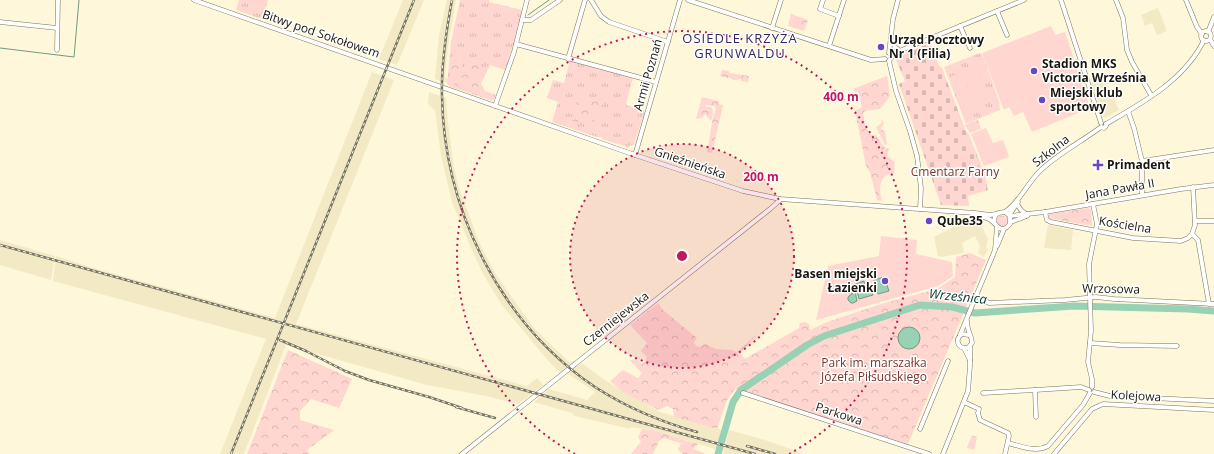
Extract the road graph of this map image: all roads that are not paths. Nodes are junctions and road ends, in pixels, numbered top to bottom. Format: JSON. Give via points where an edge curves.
{"nodes":[{"id":1,"x":58,"y":0,"type":"edge"},
{"id":2,"x":194,"y":0,"type":"edge"},
{"id":3,"x":527,"y":0,"type":"edge"},
{"id":4,"x":560,"y":0,"type":"edge"},
{"id":5,"x":585,"y":0,"type":"edge"},
{"id":6,"x":591,"y":0,"type":"edge"},
{"id":7,"x":680,"y":0,"type":"edge"},
{"id":8,"x":688,"y":0,"type":"edge"},
{"id":9,"x":781,"y":0,"type":"edge"},
{"id":10,"x":823,"y":0,"type":"edge"},
{"id":11,"x":844,"y":0,"type":"edge"},
{"id":12,"x":898,"y":0,"type":"edge"},
{"id":13,"x":1024,"y":0,"type":"edge"},
{"id":14,"x":1061,"y":0,"type":"edge"},
{"id":15,"x":1116,"y":0,"type":"edge"},
{"id":16,"x":1186,"y":0,"type":"edge"},
{"id":17,"x":997,"y":11,"type":"junction"},
{"id":18,"x":839,"y":16,"type":"junction"},
{"id":19,"x":1214,"y":17,"type":"edge"},
{"id":20,"x":522,"y":20,"type":"junction"},
{"id":21,"x":0,"y":22,"type":"edge"},
{"id":22,"x":960,"y":26,"type":"junction"},
{"id":23,"x":57,"y":28,"type":"junction"},
{"id":24,"x":772,"y":28,"type":"junction"},
{"id":25,"x":1208,"y":32,"type":"junction"},
{"id":26,"x":1202,"y":34,"type":"junction"},
{"id":27,"x":1007,"y":36,"type":"dead end"},
{"id":28,"x":891,"y":39,"type":"junction"},
{"id":29,"x":1204,"y":40,"type":"junction"},
{"id":30,"x":1210,"y":40,"type":"junction"},
{"id":31,"x":668,"y":42,"type":"junction"},
{"id":32,"x":516,"y":44,"type":"junction"},
{"id":33,"x":829,"y":46,"type":"junction"},
{"id":34,"x":1214,"y":46,"type":"edge"},
{"id":35,"x":970,"y":48,"type":"dead end"},
{"id":36,"x":57,"y":50,"type":"dead end"},
{"id":37,"x":900,"y":51,"type":"junction"},
{"id":38,"x":890,"y":54,"type":"junction"},
{"id":39,"x":568,"y":59,"type":"junction"},
{"id":40,"x":884,"y":59,"type":"junction"},
{"id":41,"x":889,"y":61,"type":"junction"},
{"id":42,"x":656,"y":82,"type":"junction"},
{"id":43,"x":442,"y":87,"type":"joint"},
{"id":44,"x":1151,"y":95,"type":"junction"},
{"id":45,"x":495,"y":106,"type":"junction"},
{"id":46,"x":1128,"y":111,"type":"junction"},
{"id":47,"x":1102,"y":124,"type":"junction"},
{"id":48,"x":1214,"y":150,"type":"edge"},
{"id":49,"x":635,"y":155,"type":"junction"},
{"id":50,"x":1142,"y":161,"type":"junction"},
{"id":51,"x":1214,"y":185,"type":"edge"},
{"id":52,"x":1193,"y":187,"type":"junction"},
{"id":53,"x":1142,"y":194,"type":"junction"},
{"id":54,"x":1020,"y":196,"type":"junction"},
{"id":55,"x":780,"y":199,"type":"junction"},
{"id":56,"x":1017,"y":204,"type":"junction"},
{"id":57,"x":1093,"y":204,"type":"junction"},
{"id":58,"x":920,"y":209,"type":"junction"},
{"id":59,"x":967,"y":212,"type":"junction"},
{"id":60,"x":1005,"y":212,"type":"junction"},
{"id":61,"x":1045,"y":212,"type":"junction"},
{"id":62,"x":996,"y":214,"type":"junction"},
{"id":63,"x":1028,"y":215,"type":"junction"},
{"id":64,"x":1010,"y":216,"type":"junction"},
{"id":65,"x":1196,"y":220,"type":"junction"},
{"id":66,"x":1214,"y":221,"type":"edge"},
{"id":67,"x":1011,"y":222,"type":"junction"},
{"id":68,"x":996,"y":225,"type":"junction"},
{"id":69,"x":1004,"y":229,"type":"junction"},
{"id":70,"x":1096,"y":231,"type":"junction"},
{"id":71,"x":1192,"y":234,"type":"junction"},
{"id":72,"x":996,"y":248,"type":"junction"},
{"id":73,"x":1090,"y":299,"type":"junction"},
{"id":74,"x":984,"y":300,"type":"dead end"},
{"id":75,"x":1209,"y":304,"type":"junction"},
{"id":76,"x":1214,"y":304,"type":"edge"},
{"id":77,"x":967,"y":317,"type":"junction"},
{"id":78,"x":960,"y":335,"type":"junction"},
{"id":79,"x":970,"y":335,"type":"junction"},
{"id":80,"x":1090,"y":343,"type":"junction"},
{"id":81,"x":970,"y":346,"type":"junction"},
{"id":82,"x":1177,"y":346,"type":"dead end"},
{"id":83,"x":964,"y":348,"type":"junction"},
{"id":84,"x":948,"y":361,"type":"dead end"},
{"id":85,"x":970,"y":362,"type":"junction"},
{"id":86,"x":1035,"y":390,"type":"junction"},
{"id":87,"x":1091,"y":391,"type":"junction"},
{"id":88,"x":742,"y":393,"type":"dead end"},
{"id":89,"x":983,"y":393,"type":"dead end"},
{"id":90,"x":1214,"y":401,"type":"edge"},
{"id":91,"x":964,"y":402,"type":"junction"},
{"id":92,"x":1214,"y":410,"type":"edge"},
{"id":93,"x":1036,"y":417,"type":"dead end"},
{"id":94,"x":920,"y":429,"type":"dead end"},
{"id":95,"x":1008,"y":443,"type":"junction"},
{"id":96,"x":462,"y":454,"type":"edge"},
{"id":97,"x":928,"y":454,"type":"edge"},
{"id":98,"x":943,"y":454,"type":"edge"},
{"id":99,"x":1005,"y":454,"type":"edge"},
{"id":100,"x":1054,"y":454,"type":"edge"}],
"edges":[{"from":1,"to":23,"type":"street"},
{"from":2,"to":43,"type":"street","name":"Bitwy pod Sokołowem"},
{"from":3,"to":20,"type":"street"},
{"from":4,"to":20,"type":"street","via":[[531,20]]},
{"from":5,"to":39,"type":"street"},
{"from":6,"to":31,"type":"street","via":[[601,16],[609,22]]},
{"from":7,"to":31,"type":"street","name":"Armii Poznań"},
{"from":8,"to":24,"type":"street"},
{"from":9,"to":24,"type":"street"},
{"from":10,"to":18,"type":"street","via":[[820,10]]},
{"from":11,"to":18,"type":"street"},
{"from":12,"to":28,"type":"street"},
{"from":13,"to":17,"type":"street"},
{"from":14,"to":47,"type":"street"},
{"from":15,"to":44,"type":"street","via":[[1123,18],[1127,50]]},
{"from":16,"to":26,"type":"street"},
{"from":17,"to":22,"type":"street"},
{"from":17,"to":27,"type":"street"},
{"from":18,"to":33,"type":"street"},
{"from":19,"to":25,"type":"street"},
{"from":20,"to":32,"type":"street"},
{"from":21,"to":23,"type":"street"},
{"from":22,"to":35,"type":"street"},
{"from":22,"to":37,"type":"street"},
{"from":23,"to":36,"type":"street"},
{"from":24,"to":33,"type":"street"},
{"from":25,"to":26,"type":"street"},
{"from":25,"to":30,"type":"street"},
{"from":26,"to":29,"type":"street"},
{"from":28,"to":37,"type":"street"},
{"from":28,"to":38,"type":"street"},
{"from":29,"to":30,"type":"street"},
{"from":29,"to":44,"type":"street","name":"Szkolna","via":[[1180,74]]},
{"from":30,"to":34,"type":"street"},
{"from":31,"to":42,"type":"street","name":"Armii Poznań"},
{"from":32,"to":39,"type":"street"},
{"from":32,"to":45,"type":"street"},
{"from":33,"to":40,"type":"street","via":[[871,60]]},
{"from":37,"to":38,"type":"street"},
{"from":38,"to":40,"type":"street","via":[[885,55]]},
{"from":38,"to":41,"type":"street","via":[[892,59]]},
{"from":39,"to":42,"type":"street"},
{"from":40,"to":41,"type":"street"},
{"from":41,"to":58,"type":"street","via":[[917,156],[921,188]]},
{"from":42,"to":49,"type":"street","name":"Armii Poznań"},
{"from":43,"to":45,"type":"street","name":"Gnieźnieńska"},
{"from":44,"to":46,"type":"street","name":"Szkolna"},
{"from":45,"to":49,"type":"street","name":"Gnieźnieńska"},
{"from":46,"to":47,"type":"street","name":"Szkolna"},
{"from":46,"to":50,"type":"street"},
{"from":47,"to":54,"type":"street","name":"Szkolna","via":[[1052,160],[1030,181]]},
{"from":48,"to":50,"type":"street"},
{"from":49,"to":55,"type":"street","name":"Gnieźnieńska","via":[[718,184]]},
{"from":50,"to":53,"type":"street"},
{"from":51,"to":52,"type":"street","name":"Jana Pawła II"},
{"from":52,"to":53,"type":"street","name":"Jana Pawła II"},
{"from":52,"to":65,"type":"street"},
{"from":53,"to":57,"type":"street","name":"Jana Pawła II"},
{"from":54,"to":56,"type":"street","name":"Szkolna"},
{"from":54,"to":60,"type":"street","name":"Szkolna"},
{"from":55,"to":58,"type":"street","name":"Gnieźnieńska"},
{"from":55,"to":96,"type":"street","name":"Czerniejewska"},
{"from":56,"to":63,"type":"street"},
{"from":56,"to":64,"type":"street","name":"Szkolna"},
{"from":57,"to":61,"type":"street","name":"Jana Pawła II"},
{"from":57,"to":70,"type":"street"},
{"from":58,"to":59,"type":"street","name":"Gnieźnieńska"},
{"from":59,"to":62,"type":"street","name":"Gnieźnieńska"},
{"from":59,"to":68,"type":"street","name":"Gnieźnieńska","via":[[988,219]]},
{"from":60,"to":62,"type":"street"},
{"from":60,"to":64,"type":"street"},
{"from":61,"to":63,"type":"street","name":"Jana Pawła II"},
{"from":61,"to":70,"type":"street","name":"Kościelna","via":[[1048,222]]},
{"from":62,"to":68,"type":"street"},
{"from":63,"to":64,"type":"street","name":"Jana Pawła II"},
{"from":63,"to":67,"type":"street","name":"Jana Pawła II"},
{"from":64,"to":67,"type":"street"},
{"from":65,"to":66,"type":"street"},
{"from":65,"to":71,"type":"street"},
{"from":67,"to":69,"type":"street"},
{"from":68,"to":69,"type":"street"},
{"from":68,"to":72,"type":"street"},
{"from":69,"to":72,"type":"street"},
{"from":70,"to":71,"type":"street","name":"Kościelna","via":[[1176,242],[1185,240]]},
{"from":70,"to":73,"type":"street","via":[[1089,258]]},
{"from":71,"to":75,"type":"street","via":[[1198,240]]},
{"from":72,"to":77,"type":"street"},
{"from":73,"to":74,"type":"street","name":"Wrzosowa","via":[[989,303]]},
{"from":73,"to":75,"type":"street","name":"Wrzosowa"},
{"from":73,"to":80,"type":"street"},
{"from":75,"to":76,"type":"street","name":"Wrzosowa"},
{"from":77,"to":78,"type":"street"},
{"from":77,"to":79,"type":"street","via":[[967,330]]},
{"from":78,"to":79,"type":"street"},
{"from":78,"to":83,"type":"street","via":[[958,342]]},
{"from":79,"to":81,"type":"street"},
{"from":80,"to":82,"type":"street"},
{"from":80,"to":87,"type":"street","via":[[1088,362],[1092,379]]},
{"from":81,"to":83,"type":"street"},
{"from":81,"to":85,"type":"street"},
{"from":83,"to":85,"type":"street"},
{"from":84,"to":94,"type":"street"},
{"from":85,"to":91,"type":"street"},
{"from":86,"to":87,"type":"street","via":[[1081,387]]},
{"from":86,"to":89,"type":"street"},
{"from":86,"to":93,"type":"street"},
{"from":87,"to":90,"type":"street","via":[[1110,396]]},
{"from":87,"to":95,"type":"street","via":[[1083,405],[1048,446],[1032,449]]},
{"from":88,"to":97,"type":"street","name":"Parkowa"},
{"from":91,"to":95,"type":"street","via":[[979,409],[980,420],[1007,432]]},
{"from":91,"to":98,"type":"street"},
{"from":92,"to":100,"type":"street","name":"Kolejowa","via":[[1099,405],[1092,409]]},
{"from":95,"to":99,"type":"street"}]}
